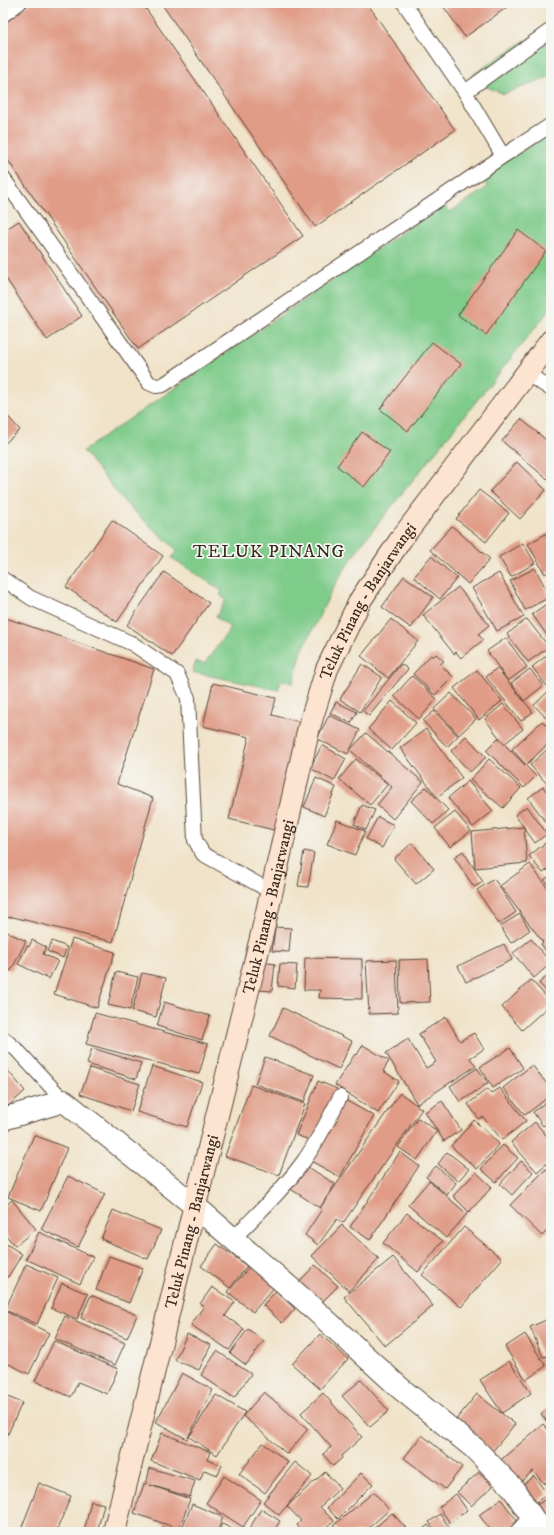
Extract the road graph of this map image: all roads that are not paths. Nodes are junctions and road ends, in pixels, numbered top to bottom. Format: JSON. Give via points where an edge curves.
{"nodes":[{"id":1,"x":19,"y":3,"type":"edge"},
{"id":2,"x":404,"y":3,"type":"edge"},
{"id":3,"x":3,"y":15,"type":"edge"},
{"id":4,"x":551,"y":30,"type":"edge"},
{"id":5,"x":465,"y":92,"type":"junction"},
{"id":6,"x":551,"y":125,"type":"edge"},
{"id":7,"x":503,"y":156,"type":"junction"},
{"id":8,"x":3,"y":178,"type":"edge"},
{"id":9,"x":551,"y":341,"type":"edge"},
{"id":10,"x":526,"y":373,"type":"junction"},
{"id":11,"x":551,"y":389,"type":"edge"},
{"id":12,"x":3,"y":579,"type":"edge"},
{"id":13,"x":272,"y":892,"type":"junction"},
{"id":14,"x":3,"y":1038,"type":"edge"},
{"id":15,"x":340,"y":1097,"type":"dead end"},
{"id":16,"x":64,"y":1101,"type":"junction"},
{"id":17,"x":3,"y":1119,"type":"edge"},
{"id":18,"x":196,"y":1206,"type":"junction"},
{"id":19,"x":233,"y":1239,"type":"junction"},
{"id":20,"x":537,"y":1524,"type":"edge"},
{"id":21,"x":114,"y":1532,"type":"edge"},
{"id":22,"x":517,"y":1532,"type":"edge"}],
"edges":[{"from":1,"to":3,"type":"lane"},
{"from":2,"to":5,"type":"lane"},
{"from":4,"to":5,"type":"lane"},
{"from":5,"to":7,"type":"lane"},
{"from":6,"to":7,"type":"lane"},
{"from":7,"to":8,"type":"lane","via":[[162,385],[156,386],[149,383]]},
{"from":9,"to":10,"type":"main road","name":"Teluk Pinang - Banjarwangi"},
{"from":10,"to":11,"type":"lane"},
{"from":10,"to":13,"type":"main road","name":"Teluk Pinang - Banjarwangi","via":[[401,539],[360,599],[326,669],[311,719]]},
{"from":12,"to":13,"type":"lane","via":[[31,598],[133,644],[177,674],[188,698],[195,840],[203,854]]},
{"from":13,"to":18,"type":"main road","name":"Teluk Pinang - Banjarwangi"},
{"from":14,"to":16,"type":"lane"},
{"from":15,"to":19,"type":"lane","via":[[319,1138],[303,1162]]},
{"from":16,"to":17,"type":"street"},
{"from":16,"to":18,"type":"street"},
{"from":18,"to":19,"type":"street"},
{"from":18,"to":21,"type":"main road","name":"Teluk Pinang - Banjarwangi"},
{"from":19,"to":20,"type":"street","via":[[400,1388],[486,1460],[512,1487]]},
{"from":20,"to":22,"type":"lane"}]}
